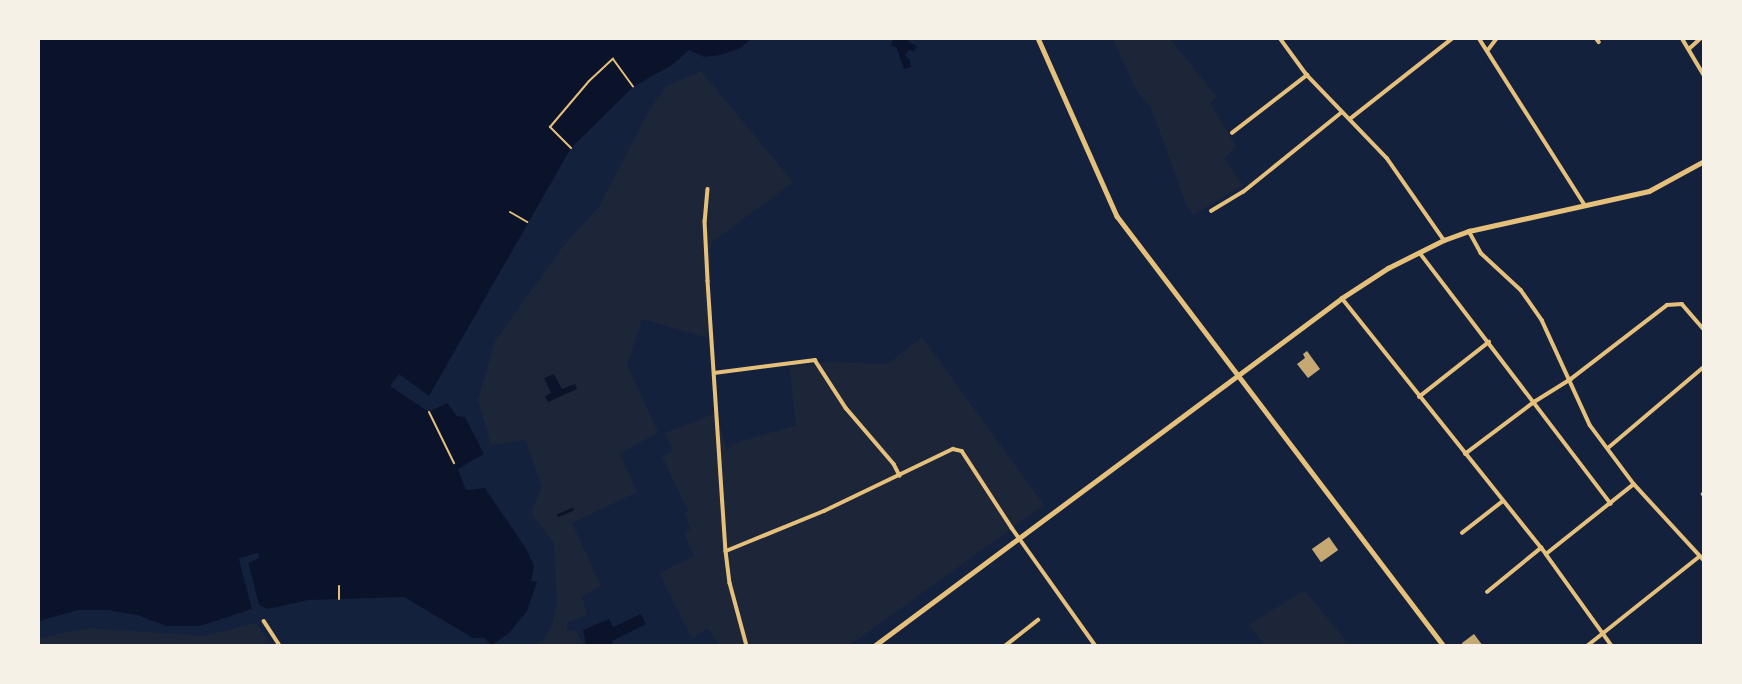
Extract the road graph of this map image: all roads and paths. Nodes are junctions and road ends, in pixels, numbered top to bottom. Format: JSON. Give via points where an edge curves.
{"nodes":[{"id":1,"x":1038,"y":38,"type":"edge"},
{"id":2,"x":1280,"y":38,"type":"edge"},
{"id":3,"x":1453,"y":38,"type":"edge"},
{"id":4,"x":1479,"y":38,"type":"edge"},
{"id":5,"x":1497,"y":38,"type":"edge"},
{"id":6,"x":1682,"y":38,"type":"edge"},
{"id":7,"x":1701,"y":38,"type":"edge"},
{"id":8,"x":1690,"y":48,"type":"junction"},
{"id":9,"x":1488,"y":50,"type":"junction"},
{"id":10,"x":1307,"y":75,"type":"junction"},
{"id":11,"x":1703,"y":75,"type":"edge"},
{"id":12,"x":633,"y":86,"type":"dead end"},
{"id":13,"x":1341,"y":113,"type":"junction"},
{"id":14,"x":1349,"y":120,"type":"junction"},
{"id":15,"x":1232,"y":133,"type":"dead end"},
{"id":16,"x":571,"y":148,"type":"dead end"},
{"id":17,"x":1703,"y":161,"type":"edge"},
{"id":18,"x":708,"y":189,"type":"dead end"},
{"id":19,"x":1586,"y":207,"type":"junction"},
{"id":20,"x":1210,"y":211,"type":"dead end"},
{"id":21,"x":510,"y":212,"type":"dead end"},
{"id":22,"x":527,"y":222,"type":"dead end"},
{"id":23,"x":1469,"y":231,"type":"junction"},
{"id":24,"x":1444,"y":240,"type":"junction"},
{"id":25,"x":1419,"y":251,"type":"junction"},
{"id":26,"x":1342,"y":298,"type":"junction"},
{"id":27,"x":1703,"y":329,"type":"edge"},
{"id":28,"x":1489,"y":342,"type":"junction"},
{"id":29,"x":1703,"y":367,"type":"edge"},
{"id":30,"x":713,"y":373,"type":"junction"},
{"id":31,"x":1238,"y":376,"type":"junction"},
{"id":32,"x":1571,"y":379,"type":"junction"},
{"id":33,"x":1419,"y":397,"type":"junction"},
{"id":34,"x":1534,"y":402,"type":"junction"},
{"id":35,"x":429,"y":412,"type":"dead end"},
{"id":36,"x":1608,"y":448,"type":"junction"},
{"id":37,"x":1465,"y":454,"type":"junction"},
{"id":38,"x":454,"y":463,"type":"dead end"},
{"id":39,"x":900,"y":476,"type":"junction"},
{"id":40,"x":1634,"y":484,"type":"junction"},
{"id":41,"x":1503,"y":501,"type":"junction"},
{"id":42,"x":1611,"y":505,"type":"junction"},
{"id":43,"x":1462,"y":533,"type":"dead end"},
{"id":44,"x":1018,"y":537,"type":"junction"},
{"id":45,"x":1541,"y":548,"type":"junction"},
{"id":46,"x":726,"y":551,"type":"junction"},
{"id":47,"x":1546,"y":554,"type":"junction"},
{"id":48,"x":1702,"y":558,"type":"edge"},
{"id":49,"x":339,"y":586,"type":"dead end"},
{"id":50,"x":1487,"y":592,"type":"dead end"},
{"id":51,"x":339,"y":599,"type":"dead end"},
{"id":52,"x":1038,"y":620,"type":"dead end"},
{"id":53,"x":264,"y":621,"type":"dead end"},
{"id":54,"x":1602,"y":633,"type":"junction"},
{"id":55,"x":280,"y":646,"type":"edge"},
{"id":56,"x":747,"y":646,"type":"edge"},
{"id":57,"x":874,"y":646,"type":"edge"},
{"id":58,"x":1005,"y":646,"type":"edge"},
{"id":59,"x":1096,"y":646,"type":"edge"},
{"id":60,"x":1444,"y":646,"type":"edge"},
{"id":61,"x":1587,"y":646,"type":"edge"},
{"id":62,"x":1612,"y":646,"type":"edge"}],
"edges":[{"from":1,"to":31,"type":"street","via":[[1117,216]]},
{"from":2,"to":10,"type":"street"},
{"from":3,"to":14,"type":"street"},
{"from":4,"to":9,"type":"street"},
{"from":5,"to":9,"type":"street"},
{"from":6,"to":8,"type":"street"},
{"from":7,"to":8,"type":"street"},
{"from":8,"to":11,"type":"street"},
{"from":9,"to":19,"type":"street"},
{"from":10,"to":13,"type":"street"},
{"from":10,"to":15,"type":"street"},
{"from":12,"to":16,"type":"path","via":[[613,59],[589,81],[550,127]]},
{"from":13,"to":14,"type":"street"},
{"from":13,"to":20,"type":"street","via":[[1243,192]]},
{"from":14,"to":24,"type":"street","via":[[1402,178]]},
{"from":17,"to":19,"type":"street","via":[[1649,191]]},
{"from":18,"to":30,"type":"street","via":[[705,221]]},
{"from":19,"to":23,"type":"street"},
{"from":21,"to":22,"type":"path"},
{"from":23,"to":24,"type":"street"},
{"from":23,"to":32,"type":"street","via":[[1481,253],[1521,290],[1542,320]]},
{"from":24,"to":25,"type":"street"},
{"from":25,"to":26,"type":"street"},
{"from":25,"to":28,"type":"street"},
{"from":26,"to":31,"type":"street"},
{"from":26,"to":33,"type":"street"},
{"from":27,"to":32,"type":"street","via":[[1682,304],[1667,305]]},
{"from":28,"to":33,"type":"street"},
{"from":28,"to":34,"type":"street"},
{"from":29,"to":36,"type":"street"},
{"from":30,"to":39,"type":"street","via":[[815,360]]},
{"from":30,"to":46,"type":"street"},
{"from":31,"to":44,"type":"street"},
{"from":31,"to":60,"type":"street"},
{"from":32,"to":34,"type":"street"},
{"from":32,"to":36,"type":"street","via":[[1590,425]]},
{"from":33,"to":37,"type":"street"},
{"from":34,"to":37,"type":"street"},
{"from":34,"to":42,"type":"street"},
{"from":35,"to":38,"type":"path"},
{"from":36,"to":40,"type":"street"},
{"from":37,"to":41,"type":"street"},
{"from":39,"to":44,"type":"street","via":[[953,449],[962,451]]},
{"from":39,"to":46,"type":"street"},
{"from":40,"to":42,"type":"street"},
{"from":40,"to":48,"type":"street"},
{"from":41,"to":43,"type":"street"},
{"from":41,"to":45,"type":"street"},
{"from":42,"to":47,"type":"street"},
{"from":44,"to":57,"type":"street"},
{"from":44,"to":59,"type":"street"},
{"from":45,"to":47,"type":"street"},
{"from":45,"to":50,"type":"street"},
{"from":46,"to":56,"type":"street"},
{"from":47,"to":54,"type":"street"},
{"from":48,"to":54,"type":"street"},
{"from":49,"to":51,"type":"path"},
{"from":52,"to":58,"type":"street"},
{"from":53,"to":55,"type":"street"},
{"from":54,"to":61,"type":"street"},
{"from":54,"to":62,"type":"street"}]}
